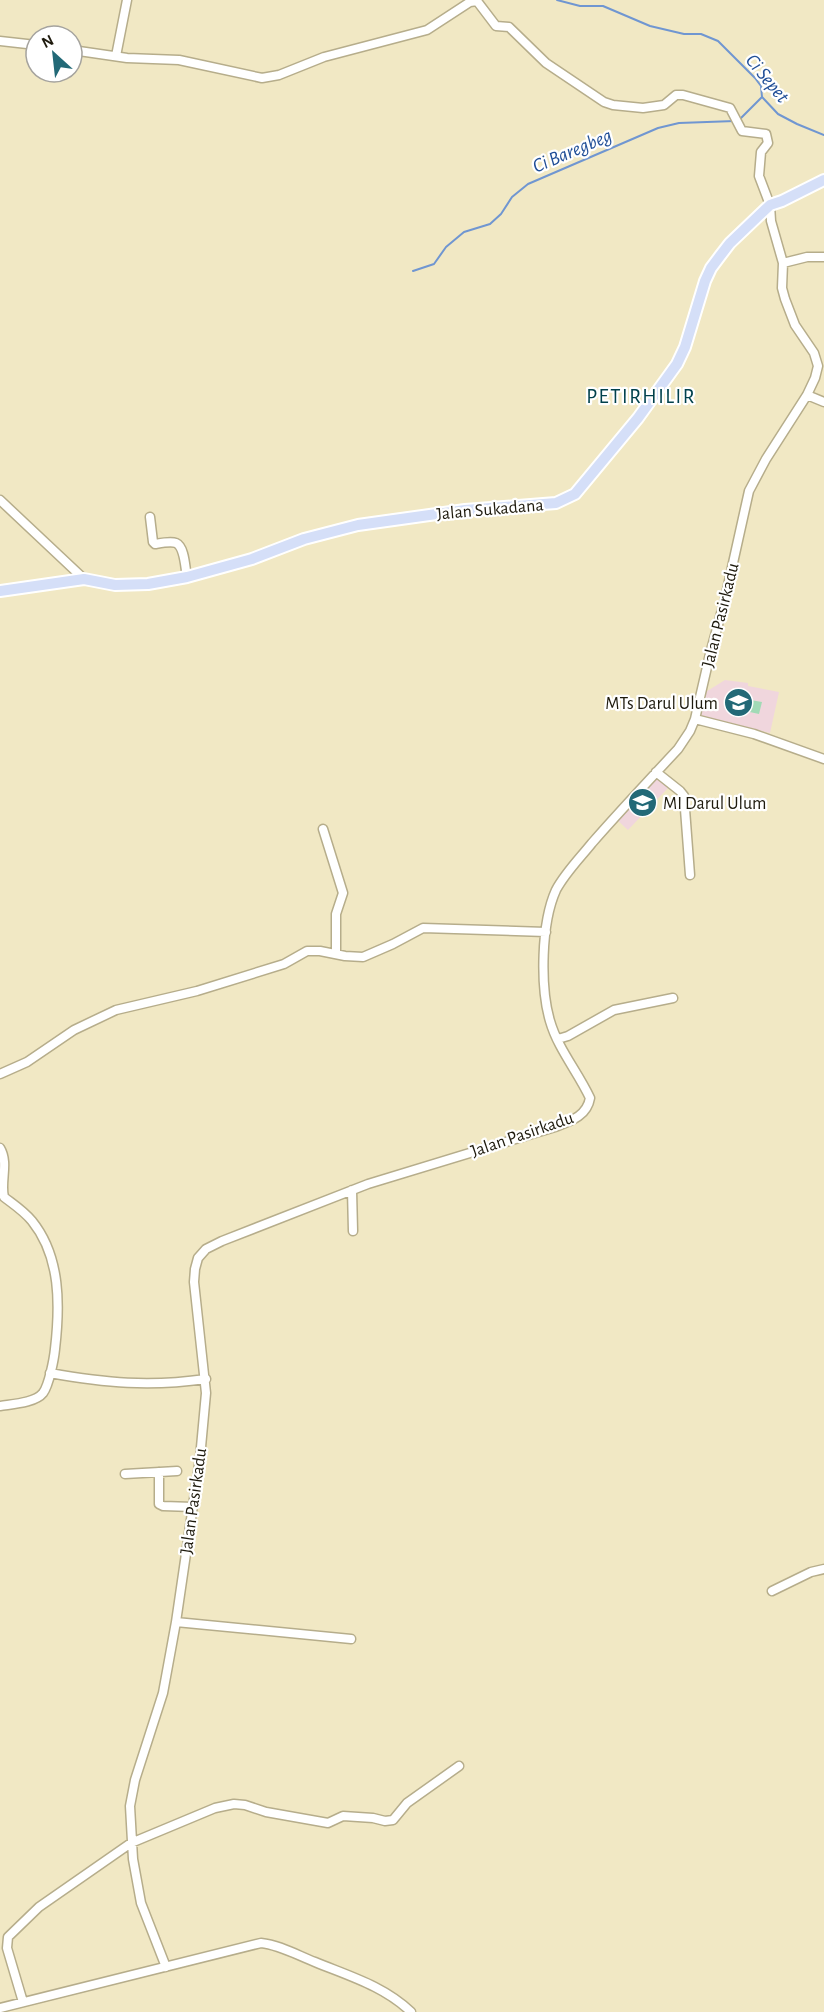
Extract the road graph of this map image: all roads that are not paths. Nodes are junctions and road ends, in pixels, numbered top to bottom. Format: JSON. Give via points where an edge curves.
{"nodes":[{"id":1,"x":127,"y":0,"type":"edge"},
{"id":2,"x":0,"y":41,"type":"edge"},
{"id":3,"x":24,"y":44,"type":"edge"},
{"id":4,"x":84,"y":52,"type":"edge"},
{"id":5,"x":116,"y":56,"type":"junction"},
{"id":6,"x":824,"y":180,"type":"edge"},
{"id":7,"x":770,"y":205,"type":"junction"},
{"id":8,"x":824,"y":257,"type":"edge"},
{"id":9,"x":783,"y":263,"type":"junction"},
{"id":10,"x":807,"y":395,"type":"junction"},
{"id":11,"x":824,"y":402,"type":"edge"},
{"id":12,"x":0,"y":500,"type":"edge"},
{"id":13,"x":150,"y":517,"type":"dead end"},
{"id":14,"x":187,"y":577,"type":"junction"},
{"id":15,"x":84,"y":579,"type":"junction"},
{"id":16,"x":0,"y":591,"type":"edge"},
{"id":17,"x":695,"y":719,"type":"junction"},
{"id":18,"x":824,"y":759,"type":"edge"},
{"id":19,"x":656,"y":772,"type":"junction"},
{"id":20,"x":323,"y":830,"type":"dead end"},
{"id":21,"x":690,"y":875,"type":"dead end"},
{"id":22,"x":546,"y":932,"type":"junction"},
{"id":23,"x":336,"y":954,"type":"junction"},
{"id":24,"x":673,"y":998,"type":"dead end"},
{"id":25,"x":558,"y":1039,"type":"junction"},
{"id":26,"x":0,"y":1074,"type":"edge"},
{"id":27,"x":0,"y":1148,"type":"edge"},
{"id":28,"x":352,"y":1190,"type":"junction"},
{"id":29,"x":353,"y":1231,"type":"dead end"},
{"id":30,"x":50,"y":1373,"type":"junction"},
{"id":31,"x":206,"y":1379,"type":"junction"},
{"id":32,"x":0,"y":1406,"type":"edge"},
{"id":33,"x":177,"y":1471,"type":"dead end"},
{"id":34,"x":159,"y":1472,"type":"junction"},
{"id":35,"x":125,"y":1474,"type":"dead end"},
{"id":36,"x":193,"y":1507,"type":"junction"},
{"id":37,"x":824,"y":1569,"type":"edge"},
{"id":38,"x":772,"y":1591,"type":"dead end"},
{"id":39,"x":176,"y":1622,"type":"junction"},
{"id":40,"x":351,"y":1639,"type":"dead end"},
{"id":41,"x":459,"y":1766,"type":"dead end"},
{"id":42,"x":131,"y":1843,"type":"junction"},
{"id":43,"x":166,"y":1967,"type":"junction"},
{"id":44,"x":23,"y":2002,"type":"junction"},
{"id":45,"x":0,"y":2008,"type":"edge"},
{"id":46,"x":411,"y":2012,"type":"edge"}],
"edges":[{"from":1,"to":5,"type":"street"},
{"from":2,"to":3,"type":"street"},
{"from":4,"to":5,"type":"street"},
{"from":5,"to":7,"type":"street","name":"Jalan Pasirkadu","via":[[179,60],[262,78],[427,30],[474,0],[496,26],[509,27],[546,63],[604,102],[643,108],[664,105],[680,94],[730,108],[744,132],[763,133],[768,138],[761,152],[759,176]]},
{"from":6,"to":7,"type":"main road","name":"Jalan Sukadana"},
{"from":7,"to":9,"type":"street","name":"Jalan Pasirkadu"},
{"from":7,"to":14,"type":"main road","name":"Jalan Sukadana","via":[[730,243],[711,268],[677,364],[575,494],[556,503],[465,510],[358,525]]},
{"from":8,"to":9,"type":"street"},
{"from":9,"to":10,"type":"street","name":"Jalan Pasirkadu","via":[[785,299],[818,366]]},
{"from":10,"to":11,"type":"street"},
{"from":10,"to":17,"type":"street","name":"Jalan Pasirkadu","via":[[749,491]]},
{"from":12,"to":15,"type":"street"},
{"from":13,"to":14,"type":"street","via":[[153,542],[178,545]]},
{"from":14,"to":15,"type":"main road","name":"Jalan Sukadana","via":[[115,585]]},
{"from":15,"to":16,"type":"main road","name":"Jalan Sukadana"},
{"from":17,"to":18,"type":"street","via":[[754,734]]},
{"from":17,"to":19,"type":"street","name":"Jalan Pasirkadu","via":[[684,742]]},
{"from":19,"to":21,"type":"street","via":[[684,796]]},
{"from":19,"to":22,"type":"street","name":"Jalan Pasirkadu","via":[[563,880],[554,896]]},
{"from":20,"to":23,"type":"street","via":[[343,892],[336,914]]},
{"from":22,"to":23,"type":"street","via":[[423,928],[363,957]]},
{"from":22,"to":25,"type":"street","name":"Jalan Pasirkadu","via":[[546,1005]]},
{"from":23,"to":26,"type":"street","via":[[307,951],[255,974],[116,1010],[95,1018],[27,1062]]},
{"from":24,"to":25,"type":"street","via":[[614,1010]]},
{"from":25,"to":28,"type":"street","name":"Jalan Pasirkadu","via":[[590,1098],[583,1114],[555,1127]]},
{"from":27,"to":30,"type":"street","via":[[4,1161],[1,1192],[32,1221],[49,1252],[54,1272],[59,1299]]},
{"from":28,"to":29,"type":"street"},
{"from":28,"to":31,"type":"street","name":"Jalan Pasirkadu","via":[[222,1240],[198,1258],[194,1282]]},
{"from":30,"to":31,"type":"street","via":[[129,1384]]},
{"from":30,"to":32,"type":"street","via":[[44,1392],[38,1397]]},
{"from":31,"to":36,"type":"street","name":"Jalan Pasirkadu"},
{"from":33,"to":34,"type":"street"},
{"from":34,"to":35,"type":"street"},
{"from":34,"to":36,"type":"street","via":[[159,1504]]},
{"from":36,"to":39,"type":"street","name":"Jalan Pasirkadu"},
{"from":37,"to":38,"type":"street"},
{"from":39,"to":40,"type":"street"},
{"from":39,"to":42,"type":"street","name":"Jalan Pasirkadu","via":[[163,1693],[135,1780],[130,1806]]},
{"from":41,"to":42,"type":"street","via":[[390,1820],[343,1816],[328,1823],[234,1804]]},
{"from":42,"to":43,"type":"street","name":"Jalan Pasirkadu","via":[[141,1903]]},
{"from":42,"to":44,"type":"street","via":[[39,1907],[8,1937],[7,1948]]},
{"from":43,"to":44,"type":"street"},
{"from":43,"to":46,"type":"street","via":[[261,1943],[271,1944],[363,1980]]},
{"from":44,"to":45,"type":"street"}]}
